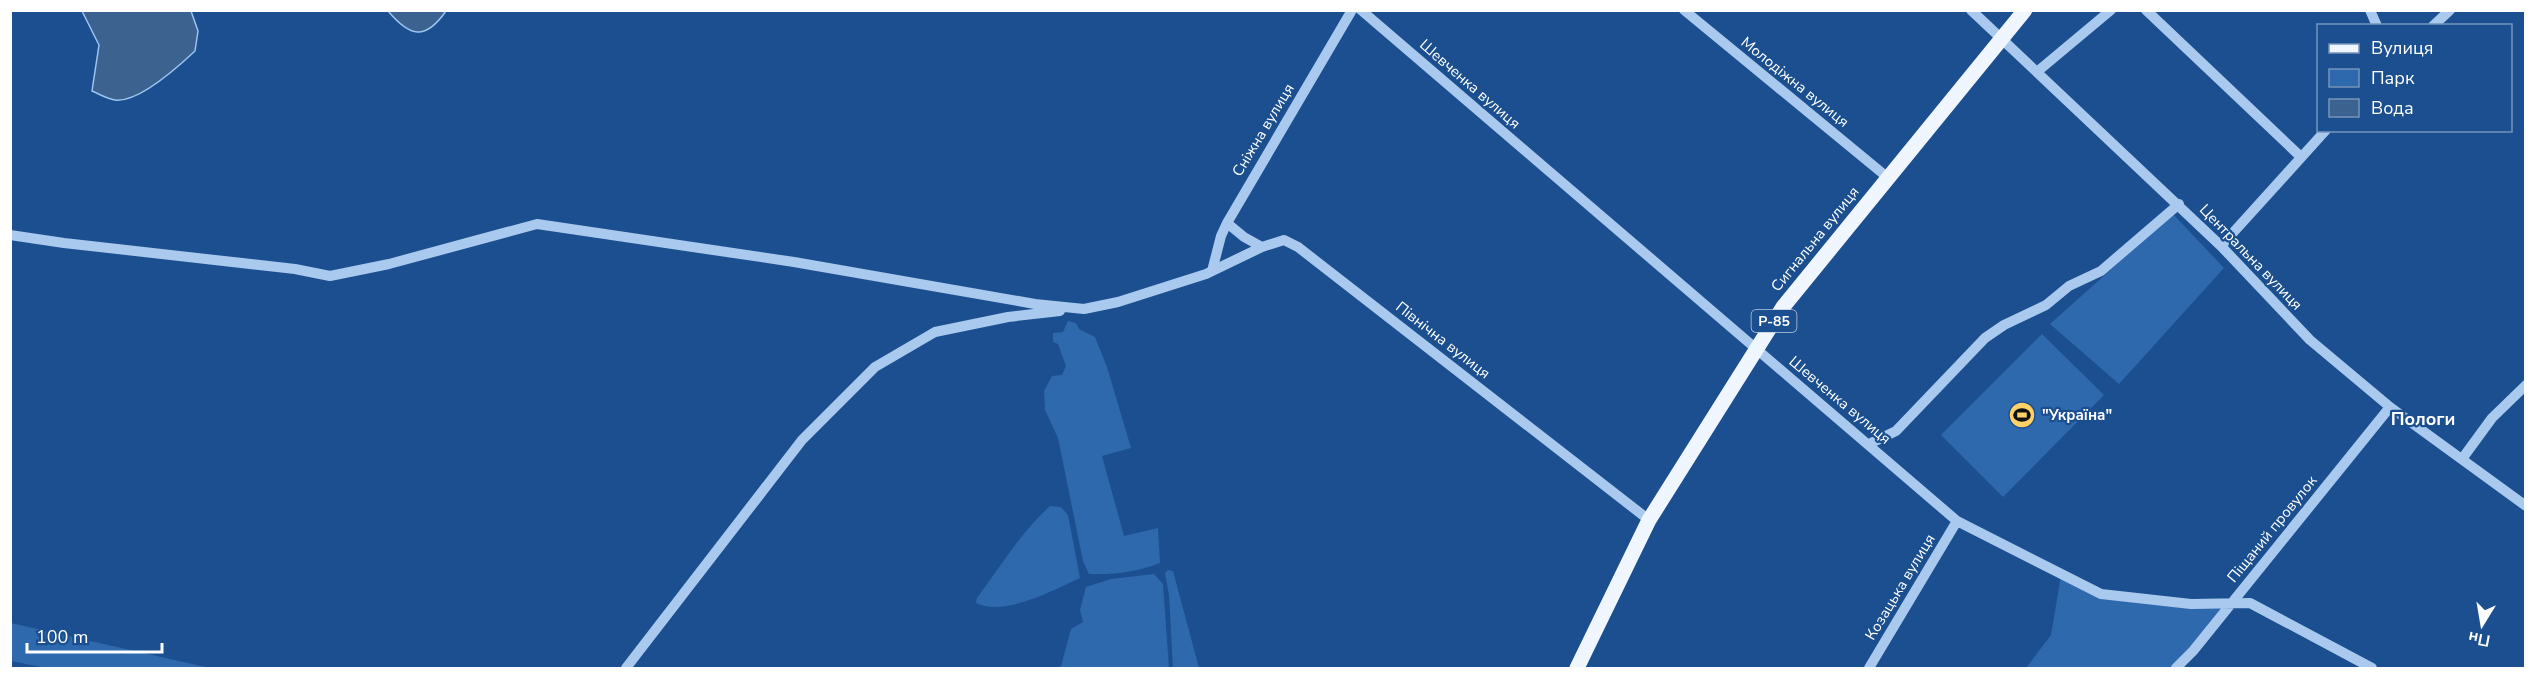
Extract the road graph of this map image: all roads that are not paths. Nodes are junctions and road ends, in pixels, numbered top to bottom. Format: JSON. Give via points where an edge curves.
{"nodes":[{"id":1,"x":1352,"y":10,"type":"edge"},
{"id":2,"x":1361,"y":10,"type":"edge"},
{"id":3,"x":1684,"y":10,"type":"edge"},
{"id":4,"x":1971,"y":10,"type":"edge"},
{"id":5,"x":2025,"y":10,"type":"edge"},
{"id":6,"x":2111,"y":10,"type":"edge"},
{"id":7,"x":2146,"y":10,"type":"edge"},
{"id":8,"x":2370,"y":10,"type":"edge"},
{"id":9,"x":2450,"y":10,"type":"edge"},
{"id":10,"x":2376,"y":24,"type":"edge"},
{"id":11,"x":2435,"y":24,"type":"edge"},
{"id":12,"x":2003,"y":39,"type":"junction"},
{"id":13,"x":2038,"y":71,"type":"junction"},
{"id":14,"x":2324,"y":132,"type":"edge"},
{"id":15,"x":2301,"y":157,"type":"junction"},
{"id":16,"x":1887,"y":177,"type":"junction"},
{"id":17,"x":2179,"y":204,"type":"junction"},
{"id":18,"x":1227,"y":223,"type":"junction"},
{"id":19,"x":10,"y":235,"type":"edge"},
{"id":20,"x":2222,"y":246,"type":"junction"},
{"id":21,"x":1263,"y":247,"type":"junction"},
{"id":22,"x":1209,"y":272,"type":"junction"},
{"id":23,"x":1084,"y":309,"type":"junction"},
{"id":24,"x":1755,"y":348,"type":"junction"},
{"id":25,"x":2526,"y":385,"type":"edge"},
{"id":26,"x":2390,"y":407,"type":"junction"},
{"id":27,"x":1869,"y":444,"type":"junction"},
{"id":28,"x":2462,"y":459,"type":"junction"},
{"id":29,"x":2526,"y":506,"type":"edge"},
{"id":30,"x":1648,"y":520,"type":"junction"},
{"id":31,"x":1957,"y":521,"type":"junction"},
{"id":32,"x":2231,"y":603,"type":"junction"},
{"id":33,"x":626,"y":669,"type":"edge"},
{"id":34,"x":1577,"y":669,"type":"edge"},
{"id":35,"x":1869,"y":669,"type":"edge"},
{"id":36,"x":2176,"y":669,"type":"edge"},
{"id":37,"x":2372,"y":669,"type":"edge"}],
"edges":[{"from":1,"to":18,"type":"street","name":"Сніжна вулиця"},
{"from":2,"to":24,"type":"street","name":"Шевченка вулиця"},
{"from":3,"to":16,"type":"street","name":"Молодіжна вулиця"},
{"from":4,"to":12,"type":"street","name":"Центральна вулиця"},
{"from":5,"to":12,"type":"main road","name":"Сигнальна вулиця","number":"Р-85"},
{"from":6,"to":13,"type":"street"},
{"from":7,"to":15,"type":"street"},
{"from":8,"to":10,"type":"street"},
{"from":9,"to":11,"type":"street"},
{"from":12,"to":13,"type":"street","name":"Центральна вулиця"},
{"from":12,"to":16,"type":"main road","name":"Сигнальна вулиця","number":"Р-85"},
{"from":13,"to":17,"type":"street","name":"Центральна вулиця"},
{"from":14,"to":15,"type":"street"},
{"from":15,"to":20,"type":"street"},
{"from":16,"to":24,"type":"main road","name":"Сигнальна вулиця","number":"Р-85"},
{"from":17,"to":20,"type":"street","name":"Центральна вулиця"},
{"from":17,"to":27,"type":"street","via":[[2101,271],[2069,286],[2046,305],[1985,338],[1896,431]]},
{"from":18,"to":21,"type":"street"},
{"from":18,"to":22,"type":"street","name":"Сніжна вулиця"},
{"from":19,"to":23,"type":"street","via":[[330,276],[537,224]]},
{"from":20,"to":26,"type":"street","name":"Центральна вулиця","via":[[2310,340]]},
{"from":21,"to":22,"type":"street","name":"Північна вулиця"},
{"from":21,"to":30,"type":"street","name":"Північна вулиця","via":[[1284,240],[1298,247]]},
{"from":22,"to":23,"type":"street","name":"Північна вулиця"},
{"from":23,"to":33,"type":"street","via":[[1008,317],[935,332],[875,367],[802,440]]},
{"from":24,"to":27,"type":"street","name":"Шевченка вулиця"},
{"from":24,"to":30,"type":"main road","name":"Сигнальна вулиця","number":"Р-85"},
{"from":25,"to":28,"type":"street","via":[[2492,418]]},
{"from":26,"to":28,"type":"street","name":"Центральна вулиця"},
{"from":26,"to":32,"type":"street","name":"Піщаний провулок"},
{"from":27,"to":31,"type":"street","name":"Шевченка вулиця"},
{"from":28,"to":29,"type":"street","name":"Центральна вулиця"},
{"from":30,"to":34,"type":"main road","name":"Сигнальна вулиця","number":"Р-85"},
{"from":31,"to":32,"type":"street","name":"Шевченка вулиця","via":[[2101,594],[2191,604]]},
{"from":31,"to":35,"type":"street","name":"Козацька вулиця"},
{"from":32,"to":36,"type":"street","name":"Піщаний провулок"},
{"from":32,"to":37,"type":"street","name":"Шевченка вулиця","via":[[2250,603]]}]}
